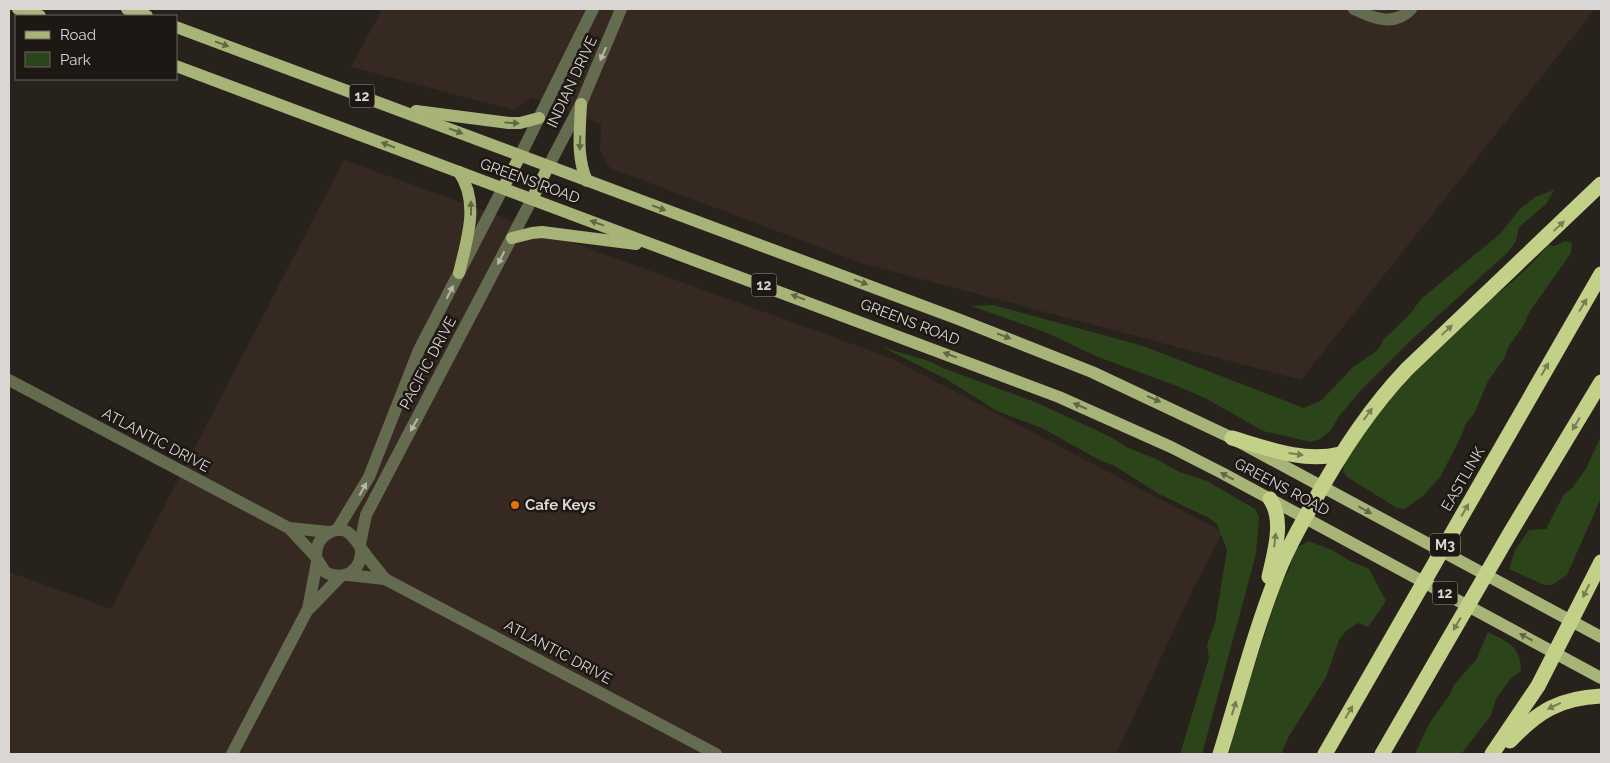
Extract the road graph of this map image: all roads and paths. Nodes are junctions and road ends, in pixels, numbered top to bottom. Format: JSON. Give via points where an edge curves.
{"nodes":[{"id":1,"x":18,"y":9,"type":"edge"},
{"id":2,"x":127,"y":9,"type":"edge"},
{"id":3,"x":593,"y":9,"type":"edge"},
{"id":4,"x":621,"y":9,"type":"edge"},
{"id":5,"x":1354,"y":9,"type":"edge"},
{"id":6,"x":1411,"y":9,"type":"edge"},
{"id":7,"x":37,"y":15,"type":"edge"},
{"id":8,"x":144,"y":15,"type":"edge"},
{"id":9,"x":178,"y":28,"type":"edge"},
{"id":10,"x":178,"y":67,"type":"edge"},
{"id":11,"x":581,"y":104,"type":"junction"},
{"id":12,"x":394,"y":108,"type":"junction"},
{"id":13,"x":539,"y":118,"type":"junction"},
{"id":14,"x":520,"y":156,"type":"junction"},
{"id":15,"x":548,"y":167,"type":"junction"},
{"id":16,"x":459,"y":172,"type":"junction"},
{"id":17,"x":587,"y":181,"type":"junction"},
{"id":18,"x":1601,"y":184,"type":"edge"},
{"id":19,"x":503,"y":188,"type":"junction"},
{"id":20,"x":532,"y":199,"type":"junction"},
{"id":21,"x":512,"y":238,"type":"junction"},
{"id":22,"x":675,"y":252,"type":"junction"},
{"id":23,"x":459,"y":273,"type":"junction"},
{"id":24,"x":1601,"y":274,"type":"edge"},
{"id":25,"x":9,"y":380,"type":"edge"},
{"id":26,"x":1601,"y":382,"type":"edge"},
{"id":27,"x":1232,"y":438,"type":"junction"},
{"id":28,"x":1340,"y":454,"type":"junction"},
{"id":29,"x":1322,"y":486,"type":"junction"},
{"id":30,"x":1270,"y":499,"type":"junction"},
{"id":31,"x":1305,"y":518,"type":"junction"},
{"id":32,"x":288,"y":528,"type":"junction"},
{"id":33,"x":333,"y":531,"type":"junction"},
{"id":34,"x":361,"y":547,"type":"junction"},
{"id":35,"x":316,"y":560,"type":"junction"},
{"id":36,"x":1601,"y":562,"type":"edge"},
{"id":37,"x":344,"y":576,"type":"junction"},
{"id":38,"x":385,"y":579,"type":"junction"},
{"id":39,"x":308,"y":609,"type":"junction"},
{"id":40,"x":1571,"y":620,"type":"junction"},
{"id":41,"x":1260,"y":622,"type":"junction"},
{"id":42,"x":1601,"y":638,"type":"edge"},
{"id":43,"x":1555,"y":652,"type":"junction"},
{"id":44,"x":1601,"y":678,"type":"edge"},
{"id":45,"x":1601,"y":696,"type":"edge"},
{"id":46,"x":232,"y":754,"type":"edge"},
{"id":47,"x":716,"y":754,"type":"edge"},
{"id":48,"x":1220,"y":754,"type":"edge"},
{"id":49,"x":1325,"y":754,"type":"edge"},
{"id":50,"x":1382,"y":754,"type":"edge"},
{"id":51,"x":1492,"y":754,"type":"edge"}],
"edges":[{"from":1,"to":7,"type":"main road"},
{"from":2,"to":8,"type":"main road"},
{"from":3,"to":13,"type":"street","name":"INDIAN DRIVE"},
{"from":4,"to":11,"type":"street","name":"INDIAN DRIVE","one_way":true},
{"from":5,"to":6,"type":"street","via":[[1386,21],[1405,15]]},
{"from":9,"to":12,"type":"main road","name":"GREENS ROAD","number":"12","one_way":true},
{"from":16,"to":10,"type":"main road","name":"GREENS ROAD","number":"12","one_way":true},
{"from":11,"to":15,"type":"street","name":"INDIAN DRIVE"},
{"from":11,"to":17,"type":"main road","one_way":true,"via":[[580,158]]},
{"from":12,"to":13,"type":"main road","one_way":true,"via":[[509,123]]},
{"from":12,"to":14,"type":"main road","name":"GREENS ROAD","number":"12","one_way":true},
{"from":13,"to":14,"type":"street","name":"INDIAN DRIVE"},
{"from":14,"to":15,"type":"main road","name":"GREENS ROAD","number":"12"},
{"from":14,"to":19,"type":"main road"},
{"from":15,"to":17,"type":"main road","name":"GREENS ROAD","number":"12"},
{"from":15,"to":20,"type":"main road"},
{"from":16,"to":19,"type":"main road","name":"GREENS ROAD","number":"12"},
{"from":23,"to":16,"type":"main road","one_way":true,"via":[[471,202]]},
{"from":17,"to":27,"type":"main road","name":"GREENS ROAD","number":"12","one_way":true,"via":[[1031,346],[1160,402]]},
{"from":28,"to":18,"type":"highway","one_way":true,"via":[[1370,409],[1407,368]]},
{"from":19,"to":20,"type":"main road","name":"GREENS ROAD","number":"12"},
{"from":19,"to":23,"type":"street","name":"PACIFIC DRIVE"},
{"from":20,"to":21,"type":"street","name":"PACIFIC DRIVE"},
{"from":22,"to":20,"type":"main road","name":"GREENS ROAD","number":"12","one_way":true},
{"from":21,"to":22,"type":"main road","via":[[542,232],[616,240]]},
{"from":21,"to":34,"type":"street","name":"PACIFIC DRIVE","one_way":true,"via":[[372,502],[366,515]]},
{"from":30,"to":22,"type":"main road","name":"GREENS ROAD","number":"12","one_way":true,"via":[[1171,447],[1059,397]]},
{"from":33,"to":23,"type":"street","name":"PACIFIC DRIVE","one_way":true,"via":[[369,477],[419,350]]},
{"from":49,"to":24,"type":"highway","name":"EASTLINK","number":"M3","one_way":true},
{"from":25,"to":32,"type":"street","name":"ATLANTIC DRIVE"},
{"from":26,"to":50,"type":"highway","one_way":true},
{"from":27,"to":28,"type":"highway","one_way":true,"via":[[1295,455],[1325,457]]},
{"from":27,"to":29,"type":"main road","name":"GREENS ROAD","number":"12"},
{"from":28,"to":29,"type":"highway"},
{"from":29,"to":31,"type":"highway"},
{"from":29,"to":40,"type":"main road","name":"GREENS ROAD","number":"12","one_way":true},
{"from":30,"to":31,"type":"main road","name":"GREENS ROAD","number":"12"},
{"from":41,"to":30,"type":"highway","one_way":true,"via":[[1276,536],[1277,516]]},
{"from":31,"to":41,"type":"highway","via":[[1280,567]]},
{"from":43,"to":31,"type":"main road","name":"GREENS ROAD","number":"12","one_way":true},
{"from":32,"to":33,"type":"street","name":"ATLANTIC DRIVE"},
{"from":32,"to":35,"type":"street","name":"ATLANTIC DRIVE"},
{"from":33,"to":34,"type":"street","via":[[352,535]]},
{"from":33,"to":35,"type":"street","via":[[318,542]]},
{"from":34,"to":37,"type":"street","via":[[359,565]]},
{"from":34,"to":38,"type":"street","name":"ATLANTIC DRIVE"},
{"from":35,"to":37,"type":"street","via":[[324,572]]},
{"from":35,"to":39,"type":"street"},
{"from":36,"to":40,"type":"highway","one_way":true},
{"from":37,"to":38,"type":"street","name":"ATLANTIC DRIVE"},
{"from":37,"to":39,"type":"street"},
{"from":38,"to":47,"type":"street","name":"ATLANTIC DRIVE"},
{"from":39,"to":46,"type":"street"},
{"from":40,"to":42,"type":"main road","name":"GREENS ROAD","number":"12"},
{"from":40,"to":43,"type":"highway"},
{"from":48,"to":41,"type":"highway","one_way":true},
{"from":43,"to":44,"type":"main road","name":"GREENS ROAD","number":"12"},
{"from":43,"to":51,"type":"highway"},
{"from":45,"to":51,"type":"highway","one_way":true,"via":[[1572,698],[1542,712]]}]}
